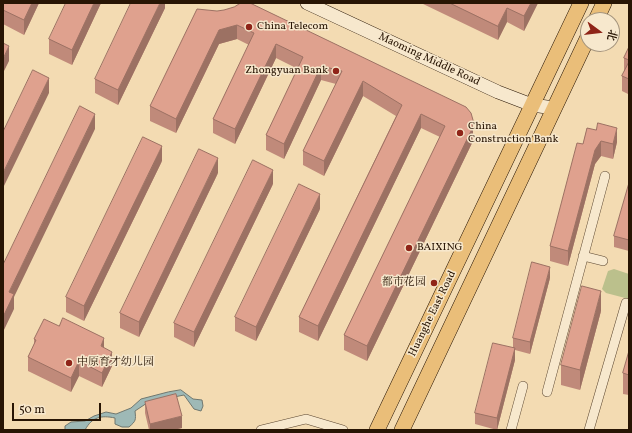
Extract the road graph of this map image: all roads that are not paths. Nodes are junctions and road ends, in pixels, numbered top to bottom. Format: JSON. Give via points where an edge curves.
{"nodes":[{"id":1,"x":307,"y":3,"type":"edge"},
{"id":2,"x":581,"y":3,"type":"edge"},
{"id":3,"x":581,"y":52,"type":"edge"},
{"id":4,"x":532,"y":105,"type":"junction"},
{"id":5,"x":554,"y":108,"type":"junction"},
{"id":6,"x":605,"y":176,"type":"dead end"},
{"id":7,"x":583,"y":256,"type":"junction"},
{"id":8,"x":603,"y":261,"type":"dead end"},
{"id":9,"x":626,"y":303,"type":"dead end"},
{"id":10,"x":523,"y":386,"type":"dead end"},
{"id":11,"x":547,"y":392,"type":"dead end"},
{"id":12,"x":261,"y":430,"type":"edge"},
{"id":13,"x":343,"y":430,"type":"edge"},
{"id":14,"x":377,"y":430,"type":"edge"},
{"id":15,"x":402,"y":430,"type":"edge"},
{"id":16,"x":511,"y":430,"type":"edge"},
{"id":17,"x":589,"y":430,"type":"edge"}],
"edges":[{"from":1,"to":4,"type":"street","name":"Maoming Middle Road","via":[[498,92]]},
{"from":2,"to":4,"type":"main road","name":"Huanghe East Road"},
{"from":3,"to":5,"type":"main road","name":"Huanghe East Road"},
{"from":4,"to":5,"type":"street","name":"Maoming Middle Road"},
{"from":4,"to":14,"type":"main road","name":"Huanghe East Road"},
{"from":5,"to":15,"type":"main road","name":"Huanghe East Road"},
{"from":6,"to":7,"type":"street"},
{"from":7,"to":8,"type":"street"},
{"from":7,"to":11,"type":"street"},
{"from":9,"to":17,"type":"street"},
{"from":10,"to":16,"type":"street"},
{"from":12,"to":13,"type":"street","via":[[306,418]]}]}
